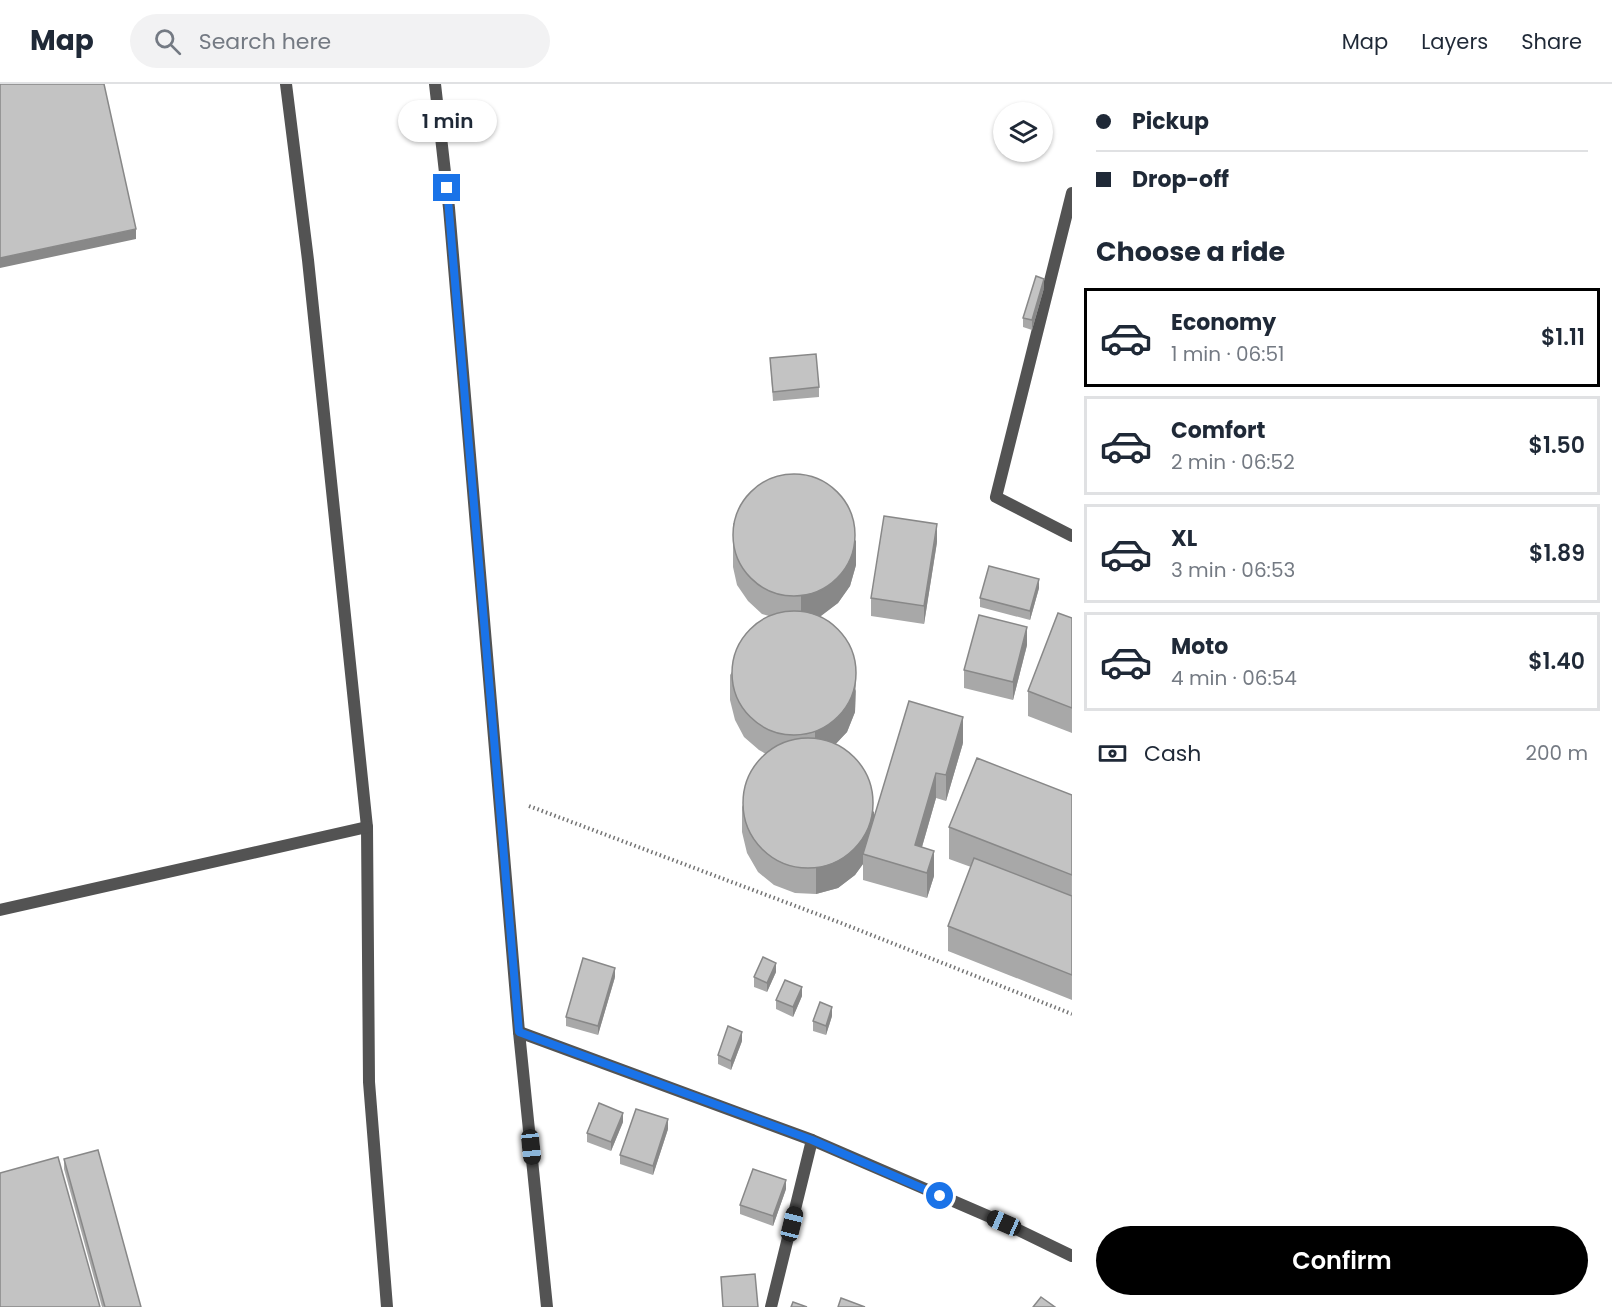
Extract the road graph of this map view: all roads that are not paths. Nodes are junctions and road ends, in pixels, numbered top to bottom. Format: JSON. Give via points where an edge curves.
{"nodes":[{"id":1,"x":286,"y":84,"type":"edge"},
{"id":2,"x":435,"y":84,"type":"edge"},
{"id":3,"x":1072,"y":193,"type":"edge"},
{"id":4,"x":1072,"y":536,"type":"edge"},
{"id":5,"x":367,"y":827,"type":"junction"},
{"id":6,"x":0,"y":910,"type":"edge"},
{"id":7,"x":519,"y":1032,"type":"junction"},
{"id":8,"x":812,"y":1140,"type":"junction"},
{"id":9,"x":1072,"y":1256,"type":"edge"},
{"id":10,"x":387,"y":1307,"type":"edge"},
{"id":11,"x":547,"y":1307,"type":"edge"},
{"id":12,"x":771,"y":1307,"type":"edge"}],
"edges":[{"from":1,"to":5,"type":"street"},
{"from":2,"to":7,"type":"street","via":[[449,208]]},
{"from":3,"to":4,"type":"street","via":[[996,497]]},
{"from":5,"to":6,"type":"street"},
{"from":5,"to":10,"type":"street","via":[[369,1082]]},
{"from":7,"to":8,"type":"street"},
{"from":7,"to":11,"type":"street"},
{"from":8,"to":9,"type":"street"},
{"from":8,"to":12,"type":"street"}]}
